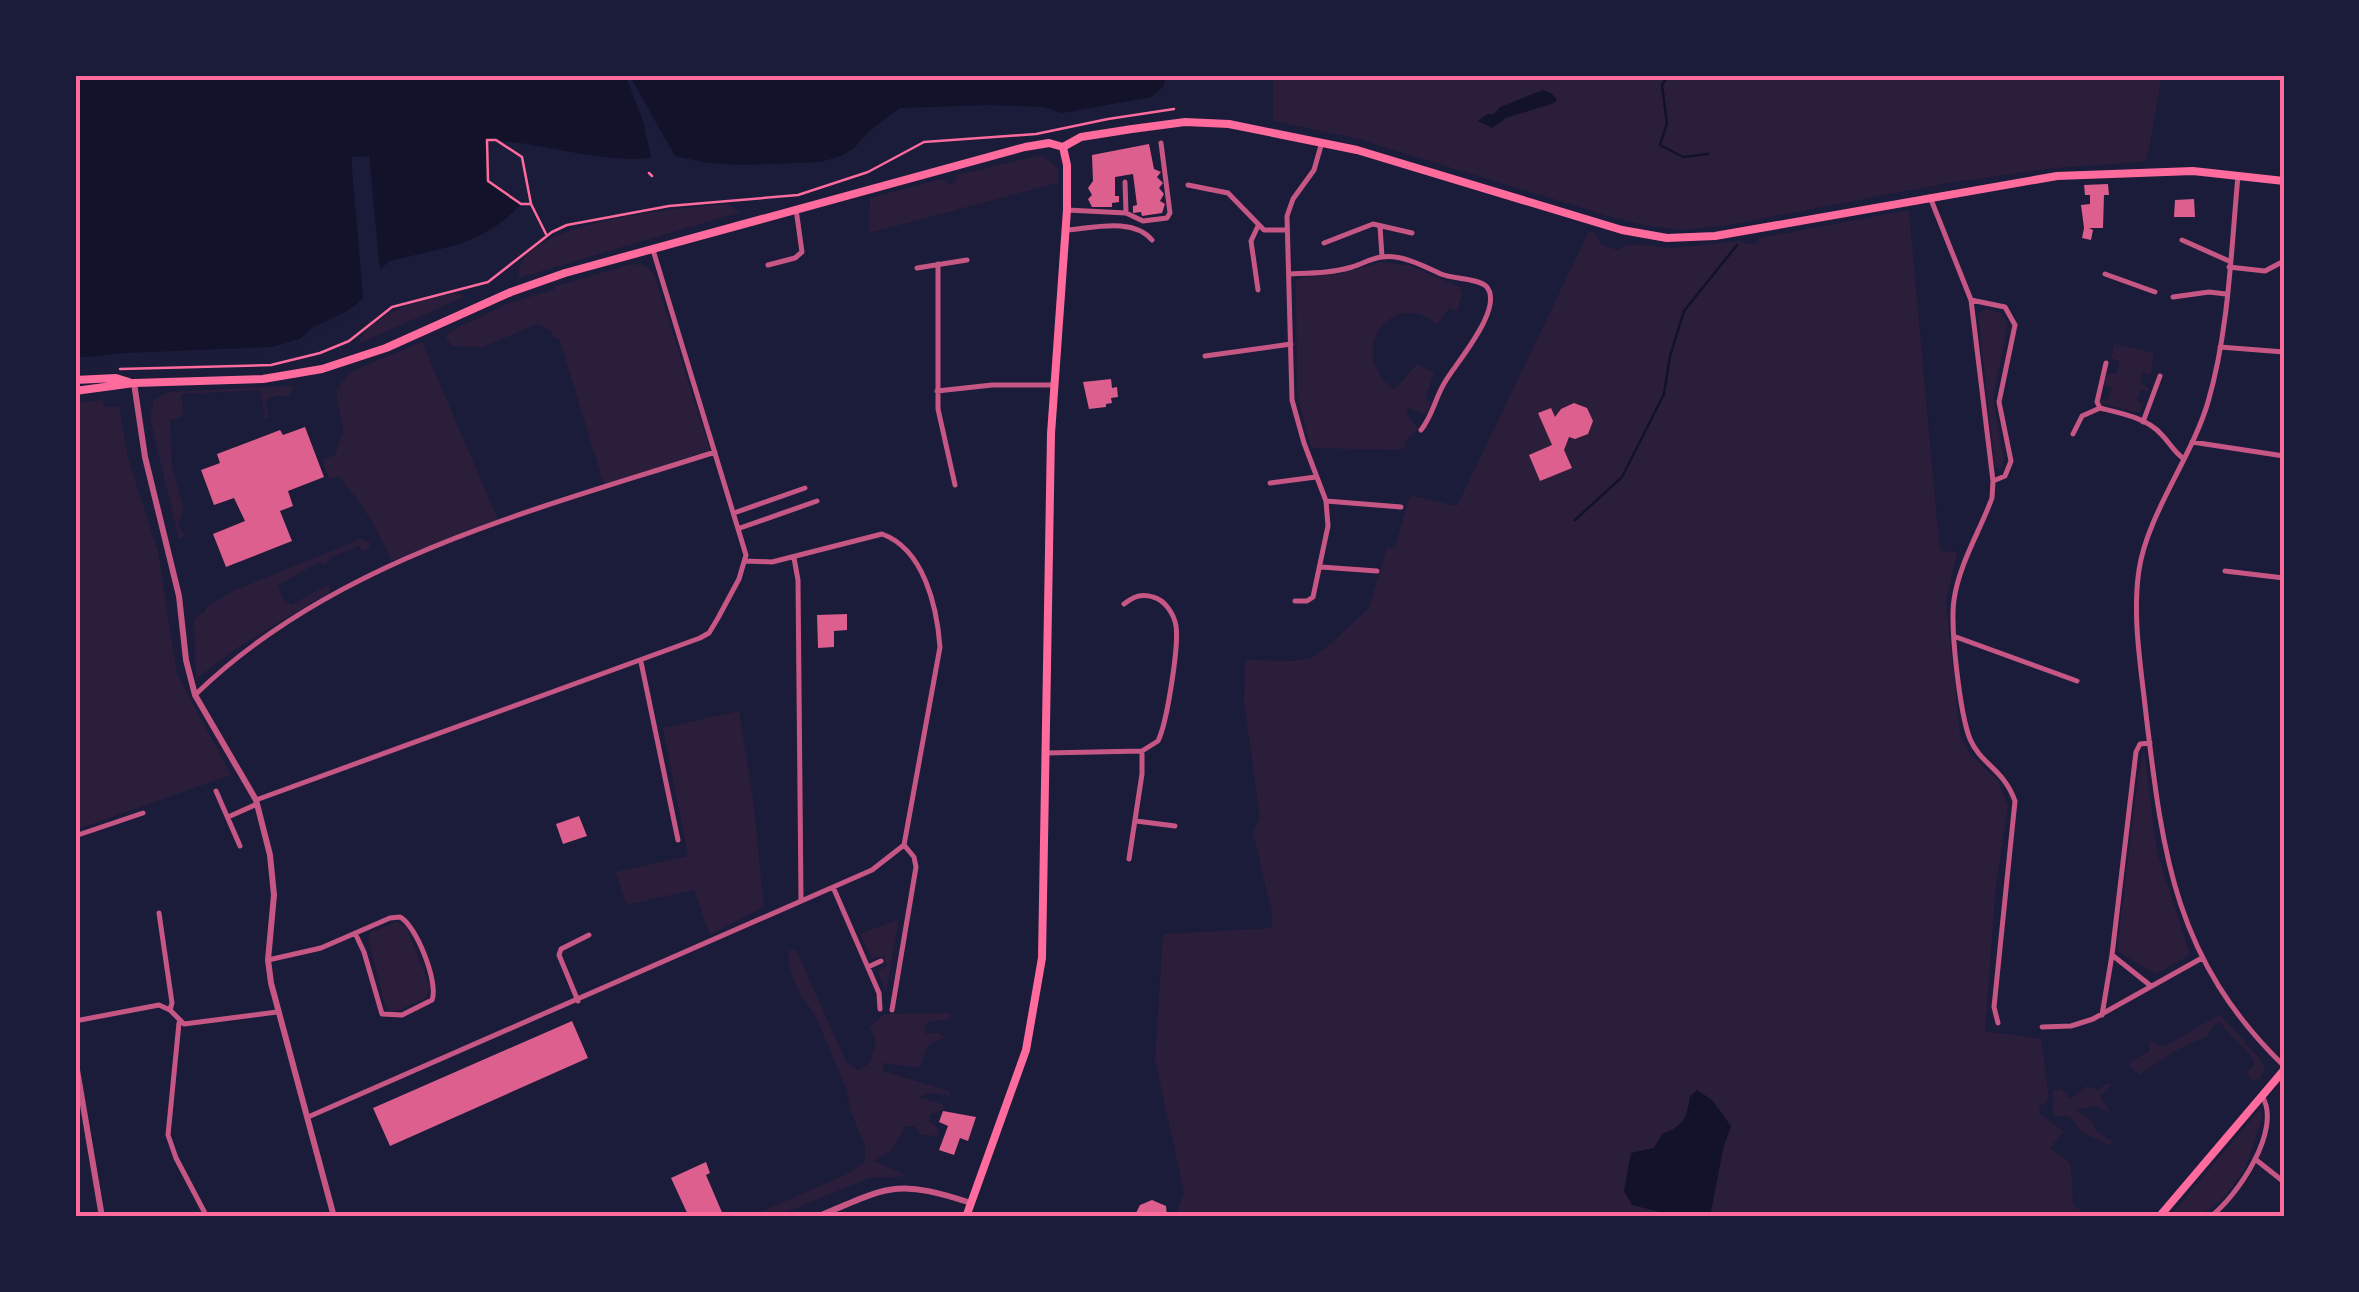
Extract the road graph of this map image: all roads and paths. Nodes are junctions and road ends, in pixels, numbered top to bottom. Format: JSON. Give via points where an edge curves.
{"nodes":[{"id":1,"x":1174,"y":110,"type":"dead end"},
{"id":2,"x":1322,"y":142,"type":"junction"},
{"id":3,"x":1161,"y":144,"type":"dead end"},
{"id":4,"x":1063,"y":147,"type":"junction"},
{"id":5,"x":2238,"y":176,"type":"junction"},
{"id":6,"x":2284,"y":181,"type":"edge"},
{"id":7,"x":1125,"y":182,"type":"dead end"},
{"id":8,"x":1188,"y":185,"type":"dead end"},
{"id":9,"x":1930,"y":196,"type":"junction"},
{"id":10,"x":531,"y":204,"type":"junction"},
{"id":11,"x":796,"y":209,"type":"junction"},
{"id":12,"x":1067,"y":210,"type":"junction"},
{"id":13,"x":1126,"y":213,"type":"junction"},
{"id":14,"x":1258,"y":226,"type":"junction"},
{"id":15,"x":1380,"y":226,"type":"junction"},
{"id":16,"x":1066,"y":230,"type":"junction"},
{"id":17,"x":1286,"y":230,"type":"junction"},
{"id":18,"x":1412,"y":233,"type":"dead end"},
{"id":19,"x":547,"y":235,"type":"junction"},
{"id":20,"x":1152,"y":240,"type":"dead end"},
{"id":21,"x":2182,"y":240,"type":"dead end"},
{"id":22,"x":1324,"y":243,"type":"dead end"},
{"id":23,"x":652,"y":247,"type":"junction"},
{"id":24,"x":1382,"y":257,"type":"junction"},
{"id":25,"x":967,"y":260,"type":"dead end"},
{"id":26,"x":2284,"y":261,"type":"edge"},
{"id":27,"x":938,"y":264,"type":"junction"},
{"id":28,"x":2229,"y":264,"type":"junction"},
{"id":29,"x":768,"y":265,"type":"dead end"},
{"id":30,"x":917,"y":268,"type":"dead end"},
{"id":31,"x":1289,"y":274,"type":"junction"},
{"id":32,"x":2105,"y":274,"type":"dead end"},
{"id":33,"x":1258,"y":290,"type":"dead end"},
{"id":34,"x":2155,"y":292,"type":"dead end"},
{"id":35,"x":2226,"y":294,"type":"junction"},
{"id":36,"x":2173,"y":297,"type":"dead end"},
{"id":37,"x":1971,"y":300,"type":"junction"},
{"id":38,"x":1292,"y":344,"type":"junction"},
{"id":39,"x":2220,"y":347,"type":"junction"},
{"id":40,"x":2284,"y":352,"type":"edge"},
{"id":41,"x":1205,"y":356,"type":"dead end"},
{"id":42,"x":2106,"y":363,"type":"dead end"},
{"id":43,"x":110,"y":369,"type":"dead end"},
{"id":44,"x":2160,"y":376,"type":"dead end"},
{"id":45,"x":75,"y":380,"type":"edge"},
{"id":46,"x":134,"y":383,"type":"junction"},
{"id":47,"x":1054,"y":385,"type":"junction"},
{"id":48,"x":75,"y":390,"type":"edge"},
{"id":49,"x":937,"y":392,"type":"junction"},
{"id":50,"x":2100,"y":408,"type":"junction"},
{"id":51,"x":2143,"y":422,"type":"junction"},
{"id":52,"x":1421,"y":430,"type":"dead end"},
{"id":53,"x":2073,"y":434,"type":"dead end"},
{"id":54,"x":2192,"y":442,"type":"junction"},
{"id":55,"x":714,"y":452,"type":"junction"},
{"id":56,"x":2284,"y":456,"type":"edge"},
{"id":57,"x":2184,"y":459,"type":"junction"},
{"id":58,"x":1317,"y":477,"type":"junction"},
{"id":59,"x":1993,"y":481,"type":"junction"},
{"id":60,"x":1270,"y":483,"type":"dead end"},
{"id":61,"x":955,"y":485,"type":"dead end"},
{"id":62,"x":806,"y":488,"type":"dead end"},
{"id":63,"x":818,"y":501,"type":"dead end"},
{"id":64,"x":1326,"y":501,"type":"junction"},
{"id":65,"x":1400,"y":507,"type":"dead end"},
{"id":66,"x":734,"y":513,"type":"junction"},
{"id":67,"x":739,"y":528,"type":"junction"},
{"id":68,"x":794,"y":558,"type":"junction"},
{"id":69,"x":746,"y":561,"type":"junction"},
{"id":70,"x":1321,"y":566,"type":"junction"},
{"id":71,"x":2225,"y":571,"type":"dead end"},
{"id":72,"x":1378,"y":572,"type":"dead end"},
{"id":73,"x":2284,"y":578,"type":"edge"},
{"id":74,"x":1294,"y":602,"type":"dead end"},
{"id":75,"x":1124,"y":604,"type":"dead end"},
{"id":76,"x":1956,"y":637,"type":"junction"},
{"id":77,"x":641,"y":662,"type":"junction"},
{"id":78,"x":2077,"y":681,"type":"dead end"},
{"id":79,"x":195,"y":695,"type":"junction"},
{"id":80,"x":2150,"y":743,"type":"junction"},
{"id":81,"x":1142,"y":751,"type":"junction"},
{"id":82,"x":1046,"y":753,"type":"junction"},
{"id":83,"x":216,"y":791,"type":"dead end"},
{"id":84,"x":257,"y":802,"type":"junction"},
{"id":85,"x":144,"y":813,"type":"dead end"},
{"id":86,"x":228,"y":817,"type":"junction"},
{"id":87,"x":1136,"y":820,"type":"junction"},
{"id":88,"x":1175,"y":826,"type":"dead end"},
{"id":89,"x":75,"y":836,"type":"edge"},
{"id":90,"x":678,"y":840,"type":"dead end"},
{"id":91,"x":904,"y":845,"type":"junction"},
{"id":92,"x":240,"y":846,"type":"dead end"},
{"id":93,"x":1129,"y":859,"type":"dead end"},
{"id":94,"x":833,"y":887,"type":"junction"},
{"id":95,"x":801,"y":900,"type":"junction"},
{"id":96,"x":158,"y":913,"type":"dead end"},
{"id":97,"x":356,"y":933,"type":"junction"},
{"id":98,"x":589,"y":935,"type":"dead end"},
{"id":99,"x":2112,"y":955,"type":"junction"},
{"id":100,"x":2202,"y":958,"type":"junction"},
{"id":101,"x":268,"y":960,"type":"junction"},
{"id":102,"x":882,"y":961,"type":"dead end"},
{"id":103,"x":868,"y":967,"type":"junction"},
{"id":104,"x":2151,"y":986,"type":"junction"},
{"id":105,"x":578,"y":1001,"type":"junction"},
{"id":106,"x":880,"y":1009,"type":"dead end"},
{"id":107,"x":170,"y":1010,"type":"junction"},
{"id":108,"x":892,"y":1010,"type":"dead end"},
{"id":109,"x":277,"y":1012,"type":"junction"},
{"id":110,"x":2102,"y":1015,"type":"junction"},
{"id":111,"x":75,"y":1020,"type":"edge"},
{"id":112,"x":180,"y":1023,"type":"junction"},
{"id":113,"x":1998,"y":1023,"type":"dead end"},
{"id":114,"x":2042,"y":1028,"type":"dead end"},
{"id":115,"x":75,"y":1058,"type":"edge"},
{"id":116,"x":2284,"y":1068,"type":"edge"},
{"id":117,"x":2262,"y":1096,"type":"junction"},
{"id":118,"x":308,"y":1117,"type":"junction"},
{"id":119,"x":2255,"y":1160,"type":"junction"},
{"id":120,"x":2284,"y":1182,"type":"edge"},
{"id":121,"x":972,"y":1203,"type":"junction"},
{"id":122,"x":2222,"y":1213,"type":"edge"},
{"id":123,"x":102,"y":1217,"type":"edge"},
{"id":124,"x":207,"y":1217,"type":"edge"},
{"id":125,"x":334,"y":1217,"type":"edge"},
{"id":126,"x":817,"y":1217,"type":"edge"},
{"id":127,"x":966,"y":1217,"type":"edge"},
{"id":128,"x":2159,"y":1217,"type":"edge"},
{"id":129,"x":2210,"y":1217,"type":"edge"}],
"edges":[{"from":1,"to":19,"type":"path","via":[[1036,134],[924,142],[868,172],[798,195],[669,206]]},
{"from":2,"to":4,"type":"main road","via":[[1185,122],[1080,137]]},
{"from":2,"to":9,"type":"main road","via":[[1667,238],[1715,236]]},
{"from":2,"to":17,"type":"street","via":[[1314,170],[1290,205]]},
{"from":3,"to":13,"type":"street","via":[[1170,213],[1144,221]]},
{"from":4,"to":11,"type":"main road","via":[[1025,147]]},
{"from":4,"to":12,"type":"main road"},
{"from":5,"to":6,"type":"main road"},
{"from":5,"to":9,"type":"main road","via":[[2087,174]]},
{"from":5,"to":28,"type":"street"},
{"from":7,"to":13,"type":"street"},
{"from":8,"to":14,"type":"street","via":[[1228,193]]},
{"from":9,"to":37,"type":"street"},
{"from":10,"to":10,"type":"path","via":[[488,180],[488,140],[522,157]]},
{"from":10,"to":19,"type":"path"},
{"from":11,"to":23,"type":"main road"},
{"from":11,"to":29,"type":"street","via":[[802,252]]},
{"from":12,"to":13,"type":"street"},
{"from":12,"to":16,"type":"main road"},
{"from":14,"to":17,"type":"street"},
{"from":14,"to":33,"type":"street","via":[[1251,240]]},
{"from":15,"to":18,"type":"street"},
{"from":15,"to":22,"type":"street"},
{"from":15,"to":24,"type":"street"},
{"from":16,"to":20,"type":"street","via":[[1130,226]]},
{"from":16,"to":47,"type":"main road"},
{"from":17,"to":31,"type":"street"},
{"from":19,"to":43,"type":"path","via":[[488,282],[392,307],[349,340],[306,358],[271,365]]},
{"from":21,"to":28,"type":"street"},
{"from":23,"to":46,"type":"main road","via":[[511,292],[322,369],[264,379]]},
{"from":23,"to":55,"type":"street"},
{"from":24,"to":31,"type":"street","via":[[1335,271]]},
{"from":24,"to":52,"type":"street","via":[[1482,283],[1490,293],[1484,320]]},
{"from":25,"to":27,"type":"street"},
{"from":26,"to":28,"type":"street","via":[[2264,271]]},
{"from":27,"to":30,"type":"street"},
{"from":27,"to":49,"type":"street"},
{"from":28,"to":35,"type":"street"},
{"from":31,"to":38,"type":"street"},
{"from":32,"to":34,"type":"street"},
{"from":35,"to":36,"type":"street"},
{"from":35,"to":39,"type":"street"},
{"from":37,"to":59,"type":"street"},
{"from":37,"to":59,"type":"street","via":[[2005,307],[2015,325],[1998,406],[2010,465]]},
{"from":38,"to":41,"type":"street"},
{"from":38,"to":58,"type":"street","via":[[1294,410]]},
{"from":39,"to":40,"type":"street"},
{"from":39,"to":54,"type":"street"},
{"from":42,"to":50,"type":"street"},
{"from":44,"to":51,"type":"street"},
{"from":45,"to":46,"type":"main road"},
{"from":46,"to":48,"type":"main road"},
{"from":46,"to":79,"type":"street"},
{"from":47,"to":49,"type":"street"},
{"from":47,"to":82,"type":"main road"},
{"from":49,"to":61,"type":"street"},
{"from":50,"to":51,"type":"street"},
{"from":50,"to":53,"type":"street","via":[[2082,416]]},
{"from":51,"to":57,"type":"street"},
{"from":54,"to":56,"type":"street"},
{"from":54,"to":57,"type":"street"},
{"from":55,"to":66,"type":"street"},
{"from":55,"to":79,"type":"street","via":[[399,563],[256,642]]},
{"from":57,"to":80,"type":"street","via":[[2139,569]]},
{"from":58,"to":60,"type":"street"},
{"from":58,"to":64,"type":"street"},
{"from":59,"to":76,"type":"street","via":[[1954,600]]},
{"from":62,"to":66,"type":"street"},
{"from":63,"to":67,"type":"street"},
{"from":64,"to":65,"type":"street"},
{"from":64,"to":70,"type":"street"},
{"from":66,"to":67,"type":"street"},
{"from":67,"to":69,"type":"street"},
{"from":68,"to":69,"type":"street"},
{"from":68,"to":91,"type":"street","via":[[882,534],[902,545],[929,591],[940,647]]},
{"from":68,"to":95,"type":"street"},
{"from":69,"to":77,"type":"street","via":[[709,633]]},
{"from":70,"to":72,"type":"street"},
{"from":70,"to":74,"type":"street","via":[[1310,600]]},
{"from":71,"to":73,"type":"street"},
{"from":75,"to":81,"type":"street","via":[[1154,597],[1177,629],[1162,732]]},
{"from":76,"to":78,"type":"street"},
{"from":76,"to":113,"type":"street","via":[[1971,740],[2001,773],[2015,801],[1994,1007]]},
{"from":77,"to":84,"type":"street"},
{"from":77,"to":90,"type":"street"},
{"from":79,"to":84,"type":"street"},
{"from":80,"to":99,"type":"street","via":[[2136,752]]},
{"from":80,"to":100,"type":"street","via":[[2162,846]]},
{"from":81,"to":82,"type":"street"},
{"from":81,"to":87,"type":"street"},
{"from":82,"to":121,"type":"main road","via":[[1037,1002]]},
{"from":83,"to":86,"type":"street"},
{"from":84,"to":86,"type":"street"},
{"from":84,"to":101,"type":"street","via":[[274,876]]},
{"from":85,"to":89,"type":"street"},
{"from":86,"to":92,"type":"street"},
{"from":87,"to":88,"type":"street"},
{"from":87,"to":93,"type":"street"},
{"from":91,"to":94,"type":"street","via":[[881,865]]},
{"from":91,"to":108,"type":"street","via":[[916,867]]},
{"from":94,"to":95,"type":"street"},
{"from":94,"to":103,"type":"street"},
{"from":95,"to":105,"type":"street"},
{"from":96,"to":107,"type":"street"},
{"from":97,"to":97,"type":"street","via":[[405,918],[436,986],[432,1000],[402,1015],[382,1014]]},
{"from":97,"to":101,"type":"street"},
{"from":98,"to":105,"type":"street","via":[[559,955]]},
{"from":99,"to":104,"type":"street"},
{"from":99,"to":110,"type":"street"},
{"from":100,"to":104,"type":"street"},
{"from":100,"to":116,"type":"street","via":[[2243,1024]]},
{"from":101,"to":109,"type":"street"},
{"from":102,"to":103,"type":"street"},
{"from":103,"to":106,"type":"street"},
{"from":104,"to":110,"type":"street"},
{"from":105,"to":118,"type":"street"},
{"from":107,"to":111,"type":"street","via":[[150,1006]]},
{"from":107,"to":112,"type":"street"},
{"from":109,"to":112,"type":"street"},
{"from":109,"to":118,"type":"street"},
{"from":110,"to":114,"type":"street"},
{"from":112,"to":124,"type":"street","via":[[168,1136]]},
{"from":115,"to":123,"type":"street"},
{"from":116,"to":117,"type":"main road"},
{"from":117,"to":119,"type":"street","via":[[2266,1111]]},
{"from":117,"to":128,"type":"main road"},
{"from":118,"to":125,"type":"street"},
{"from":119,"to":120,"type":"street"},
{"from":119,"to":122,"type":"street"},
{"from":121,"to":126,"type":"street","via":[[894,1186]]},
{"from":121,"to":127,"type":"main road"},
{"from":122,"to":129,"type":"street"}]}
